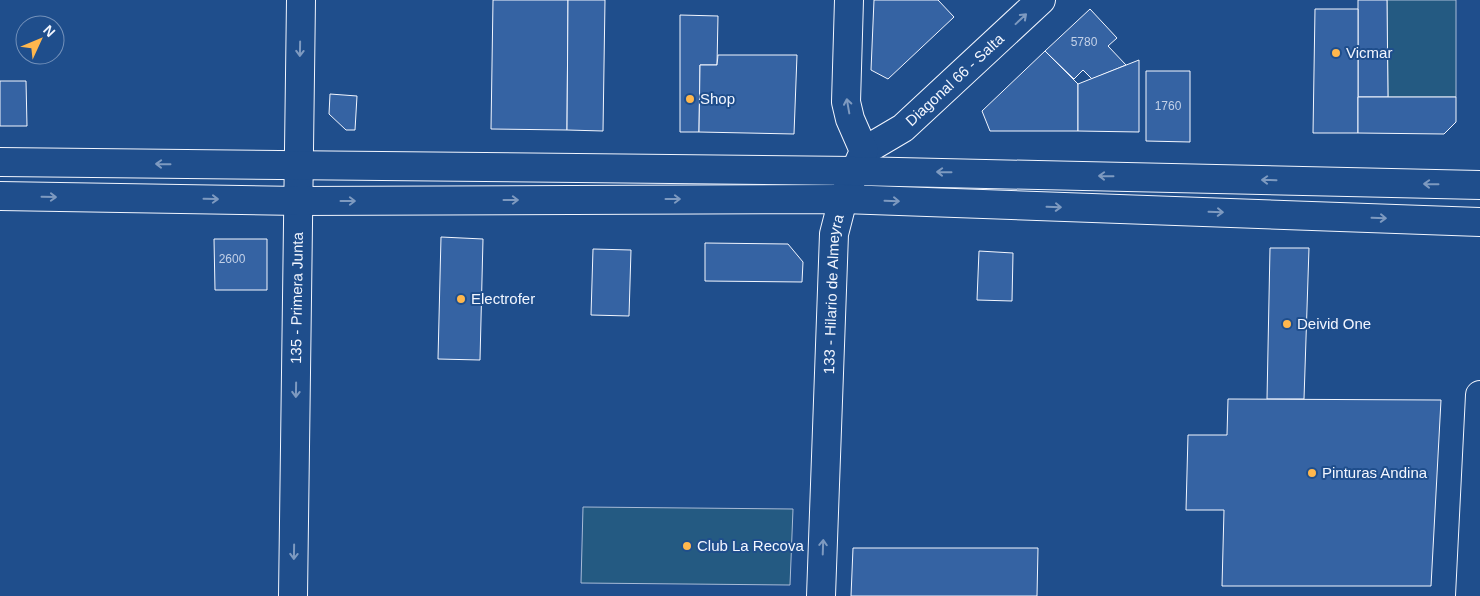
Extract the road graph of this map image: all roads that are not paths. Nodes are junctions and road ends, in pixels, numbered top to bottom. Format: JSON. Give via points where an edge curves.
{"nodes":[{"id":1,"x":301,"y":0,"type":"edge"},
{"id":2,"x":849,"y":0,"type":"edge"},
{"id":3,"x":1041,"y":0,"type":"edge"},
{"id":4,"x":859,"y":161,"type":"junction"},
{"id":5,"x":0,"y":162,"type":"edge"},
{"id":6,"x":299,"y":165,"type":"junction"},
{"id":7,"x":1480,"y":185,"type":"edge"},
{"id":8,"x":0,"y":196,"type":"edge"},
{"id":9,"x":843,"y":199,"type":"junction"},
{"id":10,"x":300,"y":201,"type":"junction"},
{"id":11,"x":1480,"y":222,"type":"edge"},
{"id":12,"x":1480,"y":395,"type":"edge"},
{"id":13,"x":293,"y":596,"type":"edge"},
{"id":14,"x":821,"y":596,"type":"edge"},
{"id":15,"x":1470,"y":596,"type":"edge"}],
"edges":[{"from":1,"to":6,"type":"main road","name":"135 - Primera Junta","one_way":true},
{"from":4,"to":2,"type":"main road","one_way":true,"via":[[846,102]]},
{"from":4,"to":3,"type":"main road","name":"Diagonal 66 - Salta","one_way":true,"via":[[903,128]]},
{"from":4,"to":6,"type":"main road"},
{"from":7,"to":4,"type":"main road","one_way":true},
{"from":4,"to":9,"type":"main road","name":"133 - Hilario de Almeyra"},
{"from":6,"to":5,"type":"main road","one_way":true},
{"from":6,"to":10,"type":"main road","name":"135 - Primera Junta"},
{"from":8,"to":10,"type":"main road","one_way":true},
{"from":10,"to":9,"type":"main road","one_way":true},
{"from":9,"to":11,"type":"main road","one_way":true},
{"from":14,"to":9,"type":"main road","name":"133 - Hilario de Almeyra","one_way":true,"via":[[834,234]]},
{"from":10,"to":13,"type":"main road","name":"135 - Primera Junta","one_way":true},
{"from":12,"to":15,"type":"main road"}]}
